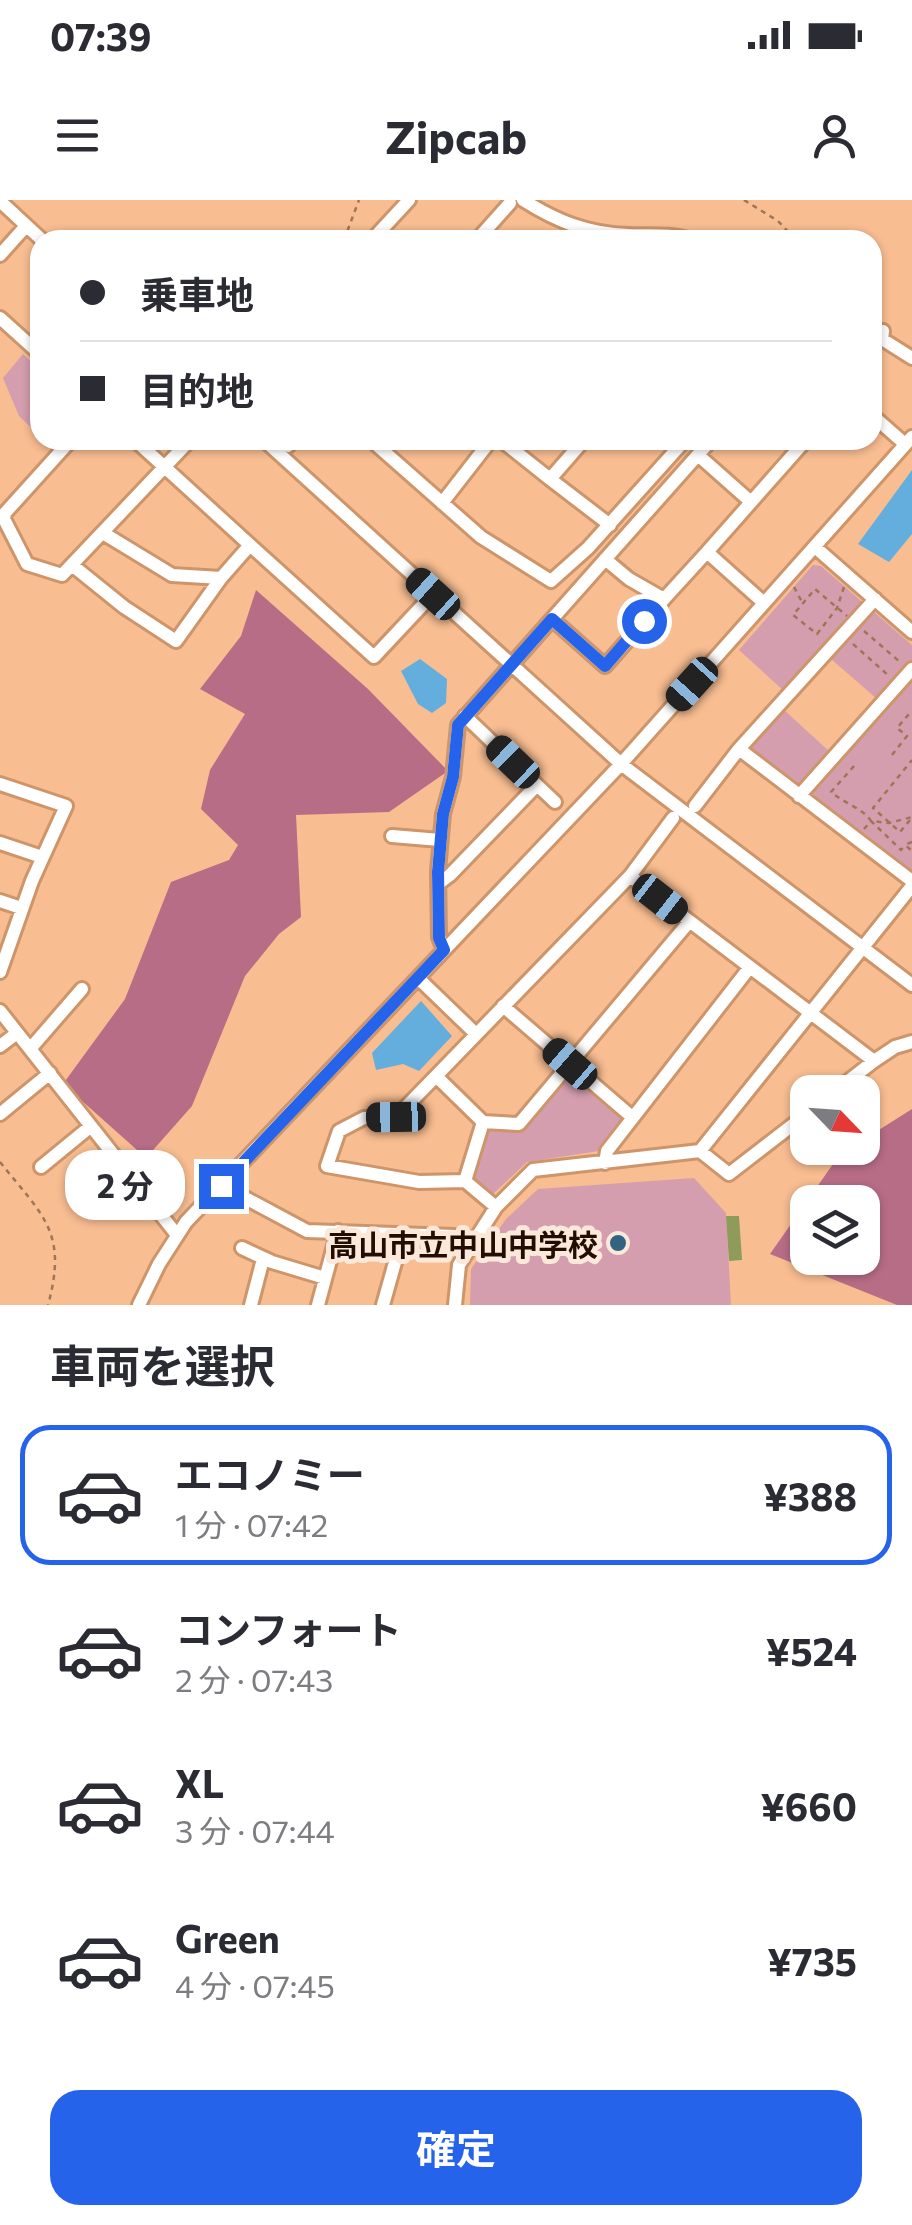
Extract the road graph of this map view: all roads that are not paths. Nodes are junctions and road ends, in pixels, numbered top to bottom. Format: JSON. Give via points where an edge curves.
{"nodes":[{"id":1,"x":409,"y":200,"type":"edge"},
{"id":2,"x":0,"y":201,"type":"edge"},
{"id":3,"x":516,"y":201,"type":"edge"},
{"id":4,"x":26,"y":226,"type":"junction"},
{"id":5,"x":31,"y":230,"type":"edge"},
{"id":6,"x":381,"y":230,"type":"edge"},
{"id":7,"x":491,"y":230,"type":"edge"},
{"id":8,"x":589,"y":230,"type":"edge"},
{"id":9,"x":0,"y":255,"type":"edge"},
{"id":10,"x":0,"y":318,"type":"edge"},
{"id":11,"x":883,"y":330,"type":"dead end"},
{"id":12,"x":30,"y":345,"type":"edge"},
{"id":13,"x":912,"y":358,"type":"edge"},
{"id":14,"x":882,"y":422,"type":"edge"},
{"id":15,"x":909,"y":441,"type":"edge"},
{"id":16,"x":62,"y":450,"type":"edge"},
{"id":17,"x":146,"y":450,"type":"edge"},
{"id":18,"x":181,"y":450,"type":"edge"},
{"id":19,"x":275,"y":450,"type":"edge"},
{"id":20,"x":382,"y":450,"type":"edge"},
{"id":21,"x":483,"y":450,"type":"edge"},
{"id":22,"x":514,"y":450,"type":"edge"},
{"id":23,"x":575,"y":450,"type":"edge"},
{"id":24,"x":676,"y":450,"type":"edge"},
{"id":25,"x":702,"y":450,"type":"edge"},
{"id":26,"x":797,"y":450,"type":"edge"},
{"id":27,"x":698,"y":455,"type":"junction"},
{"id":28,"x":165,"y":467,"type":"junction"},
{"id":29,"x":550,"y":479,"type":"junction"},
{"id":30,"x":752,"y":502,"type":"junction"},
{"id":31,"x":442,"y":503,"type":"junction"},
{"id":32,"x":610,"y":524,"type":"junction"},
{"id":33,"x":103,"y":533,"type":"junction"},
{"id":34,"x":250,"y":545,"type":"junction"},
{"id":35,"x":815,"y":547,"type":"junction"},
{"id":36,"x":707,"y":552,"type":"junction"},
{"id":37,"x":604,"y":558,"type":"junction"},
{"id":38,"x":72,"y":565,"type":"junction"},
{"id":39,"x":221,"y":578,"type":"junction"},
{"id":40,"x":433,"y":594,"type":"junction"},
{"id":41,"x":664,"y":599,"type":"junction"},
{"id":42,"x":874,"y":600,"type":"junction"},
{"id":43,"x":764,"y":603,"type":"junction"},
{"id":44,"x":552,"y":619,"type":"junction"},
{"id":45,"x":912,"y":632,"type":"edge"},
{"id":46,"x":511,"y":664,"type":"junction"},
{"id":47,"x":912,"y":671,"type":"edge"},
{"id":48,"x":465,"y":716,"type":"junction"},
{"id":49,"x":738,"y":749,"type":"junction"},
{"id":50,"x":621,"y":764,"type":"junction"},
{"id":51,"x":0,"y":784,"type":"edge"},
{"id":52,"x":537,"y":785,"type":"junction"},
{"id":53,"x":799,"y":796,"type":"junction"},
{"id":54,"x":555,"y":802,"type":"dead end"},
{"id":55,"x":694,"y":806,"type":"dead end"},
{"id":56,"x":673,"y":818,"type":"dead end"},
{"id":57,"x":392,"y":836,"type":"dead end"},
{"id":58,"x":440,"y":840,"type":"junction"},
{"id":59,"x":0,"y":843,"type":"edge"},
{"id":60,"x":42,"y":857,"type":"junction"},
{"id":61,"x":630,"y":876,"type":"junction"},
{"id":62,"x":912,"y":883,"type":"edge"},
{"id":63,"x":438,"y":884,"type":"junction"},
{"id":64,"x":0,"y":901,"type":"edge"},
{"id":65,"x":21,"y":908,"type":"junction"},
{"id":66,"x":690,"y":922,"type":"junction"},
{"id":67,"x":862,"y":946,"type":"junction"},
{"id":68,"x":444,"y":950,"type":"junction"},
{"id":69,"x":750,"y":967,"type":"junction"},
{"id":70,"x":0,"y":972,"type":"edge"},
{"id":71,"x":418,"y":978,"type":"junction"},
{"id":72,"x":912,"y":984,"type":"edge"},
{"id":73,"x":82,"y":989,"type":"dead end"},
{"id":74,"x":502,"y":1006,"type":"junction"},
{"id":75,"x":0,"y":1010,"type":"edge"},
{"id":76,"x":810,"y":1012,"type":"junction"},
{"id":77,"x":17,"y":1033,"type":"junction"},
{"id":78,"x":476,"y":1034,"type":"junction"},
{"id":79,"x":912,"y":1042,"type":"edge"},
{"id":80,"x":0,"y":1046,"type":"edge"},
{"id":81,"x":30,"y":1049,"type":"junction"},
{"id":82,"x":874,"y":1061,"type":"junction"},
{"id":83,"x":570,"y":1064,"type":"junction"},
{"id":84,"x":50,"y":1073,"type":"junction"},
{"id":85,"x":856,"y":1075,"type":"edge"},
{"id":86,"x":436,"y":1076,"type":"junction"},
{"id":87,"x":0,"y":1114,"type":"edge"},
{"id":88,"x":632,"y":1118,"type":"junction"},
{"id":89,"x":483,"y":1122,"type":"junction"},
{"id":90,"x":91,"y":1126,"type":"junction"},
{"id":91,"x":790,"y":1127,"type":"edge"},
{"id":92,"x":700,"y":1151,"type":"junction"},
{"id":93,"x":605,"y":1162,"type":"junction"},
{"id":94,"x":42,"y":1167,"type":"dead end"},
{"id":95,"x":465,"y":1181,"type":"junction"},
{"id":96,"x":221,"y":1186,"type":"junction"},
{"id":97,"x":496,"y":1208,"type":"junction"},
{"id":98,"x":338,"y":1231,"type":"junction"},
{"id":99,"x":403,"y":1234,"type":"junction"},
{"id":100,"x":177,"y":1235,"type":"junction"},
{"id":101,"x":471,"y":1244,"type":"junction"},
{"id":102,"x":242,"y":1248,"type":"dead end"},
{"id":103,"x":264,"y":1259,"type":"junction"},
{"id":104,"x":325,"y":1278,"type":"junction"},
{"id":105,"x":139,"y":1305,"type":"edge"},
{"id":106,"x":252,"y":1305,"type":"edge"},
{"id":107,"x":318,"y":1305,"type":"edge"},
{"id":108,"x":383,"y":1305,"type":"edge"},
{"id":109,"x":455,"y":1305,"type":"edge"}],
"edges":[{"from":1,"to":6,"type":"street"},
{"from":2,"to":4,"type":"street"},
{"from":3,"to":7,"type":"street"},
{"from":3,"to":8,"type":"street"},
{"from":4,"to":5,"type":"street"},
{"from":4,"to":9,"type":"street"},
{"from":10,"to":12,"type":"street"},
{"from":11,"to":13,"type":"street","via":[[882,339]]},
{"from":14,"to":15,"type":"street"},
{"from":15,"to":35,"type":"street"},
{"from":16,"to":38,"type":"street","via":[[4,519],[28,564],[62,575]]},
{"from":17,"to":28,"type":"street"},
{"from":18,"to":28,"type":"street"},
{"from":19,"to":40,"type":"street"},
{"from":20,"to":31,"type":"street"},
{"from":21,"to":31,"type":"street"},
{"from":22,"to":29,"type":"street"},
{"from":23,"to":29,"type":"street"},
{"from":24,"to":32,"type":"street"},
{"from":25,"to":27,"type":"street"},
{"from":26,"to":30,"type":"street"},
{"from":27,"to":30,"type":"street"},
{"from":27,"to":37,"type":"street"},
{"from":28,"to":33,"type":"street"},
{"from":28,"to":34,"type":"street"},
{"from":29,"to":32,"type":"street"},
{"from":30,"to":36,"type":"street"},
{"from":31,"to":32,"type":"street","via":[[481,537],[552,581]]},
{"from":33,"to":38,"type":"street"},
{"from":33,"to":39,"type":"street","via":[[172,576]]},
{"from":34,"to":39,"type":"street"},
{"from":34,"to":40,"type":"street","via":[[374,657]]},
{"from":35,"to":42,"type":"street"},
{"from":35,"to":43,"type":"street"},
{"from":36,"to":41,"type":"street"},
{"from":36,"to":43,"type":"street"},
{"from":37,"to":41,"type":"street"},
{"from":37,"to":44,"type":"street"},
{"from":38,"to":39,"type":"street","via":[[176,641]]},
{"from":40,"to":46,"type":"street"},
{"from":41,"to":44,"type":"street","via":[[605,666]]},
{"from":42,"to":45,"type":"street"},
{"from":42,"to":49,"type":"street"},
{"from":43,"to":50,"type":"street"},
{"from":44,"to":46,"type":"street"},
{"from":46,"to":48,"type":"street"},
{"from":46,"to":50,"type":"street"},
{"from":47,"to":53,"type":"street"},
{"from":48,"to":52,"type":"street"},
{"from":48,"to":58,"type":"street","via":[[458,725]]},
{"from":49,"to":53,"type":"street"},
{"from":49,"to":55,"type":"street"},
{"from":50,"to":67,"type":"street"},
{"from":50,"to":68,"type":"street"},
{"from":51,"to":60,"type":"street","via":[[66,806]]},
{"from":52,"to":54,"type":"street"},
{"from":52,"to":63,"type":"street"},
{"from":53,"to":62,"type":"street"},
{"from":56,"to":61,"type":"street"},
{"from":57,"to":58,"type":"street"},
{"from":58,"to":63,"type":"street"},
{"from":59,"to":60,"type":"street"},
{"from":60,"to":65,"type":"street"},
{"from":61,"to":66,"type":"street"},
{"from":61,"to":74,"type":"street"},
{"from":62,"to":67,"type":"street"},
{"from":63,"to":68,"type":"street"},
{"from":64,"to":65,"type":"street"},
{"from":65,"to":70,"type":"street"},
{"from":66,"to":69,"type":"street"},
{"from":66,"to":83,"type":"street"},
{"from":67,"to":72,"type":"street"},
{"from":67,"to":76,"type":"street"},
{"from":68,"to":71,"type":"street"},
{"from":69,"to":76,"type":"street"},
{"from":69,"to":88,"type":"street"},
{"from":71,"to":78,"type":"street"},
{"from":71,"to":96,"type":"street"},
{"from":73,"to":81,"type":"street"},
{"from":74,"to":78,"type":"street"},
{"from":74,"to":83,"type":"street"},
{"from":75,"to":77,"type":"street"},
{"from":76,"to":82,"type":"street"},
{"from":76,"to":92,"type":"street"},
{"from":77,"to":80,"type":"street"},
{"from":77,"to":81,"type":"street"},
{"from":78,"to":86,"type":"street"},
{"from":79,"to":82,"type":"street"},
{"from":81,"to":84,"type":"street"},
{"from":82,"to":85,"type":"street"},
{"from":83,"to":88,"type":"street"},
{"from":83,"to":89,"type":"street","via":[[519,1124]]},
{"from":84,"to":87,"type":"street"},
{"from":84,"to":90,"type":"street"},
{"from":86,"to":89,"type":"street"},
{"from":86,"to":95,"type":"street","via":[[396,1117],[364,1118],[339,1131],[327,1166],[419,1182]]},
{"from":88,"to":93,"type":"street"},
{"from":89,"to":95,"type":"street"},
{"from":90,"to":94,"type":"street"},
{"from":90,"to":100,"type":"street"},
{"from":91,"to":92,"type":"street","via":[[729,1174]]},
{"from":92,"to":93,"type":"street"},
{"from":93,"to":97,"type":"street","via":[[532,1170]]},
{"from":95,"to":97,"type":"street"},
{"from":96,"to":98,"type":"street","via":[[307,1231]]},
{"from":96,"to":100,"type":"street"},
{"from":97,"to":101,"type":"street"},
{"from":98,"to":99,"type":"street"},
{"from":98,"to":104,"type":"street"},
{"from":99,"to":101,"type":"street","via":[[454,1236]]},
{"from":99,"to":108,"type":"street"},
{"from":100,"to":105,"type":"street"},
{"from":101,"to":109,"type":"street","via":[[459,1264]]},
{"from":102,"to":103,"type":"street"},
{"from":103,"to":104,"type":"street"},
{"from":103,"to":106,"type":"street"},
{"from":104,"to":107,"type":"street"}]}
